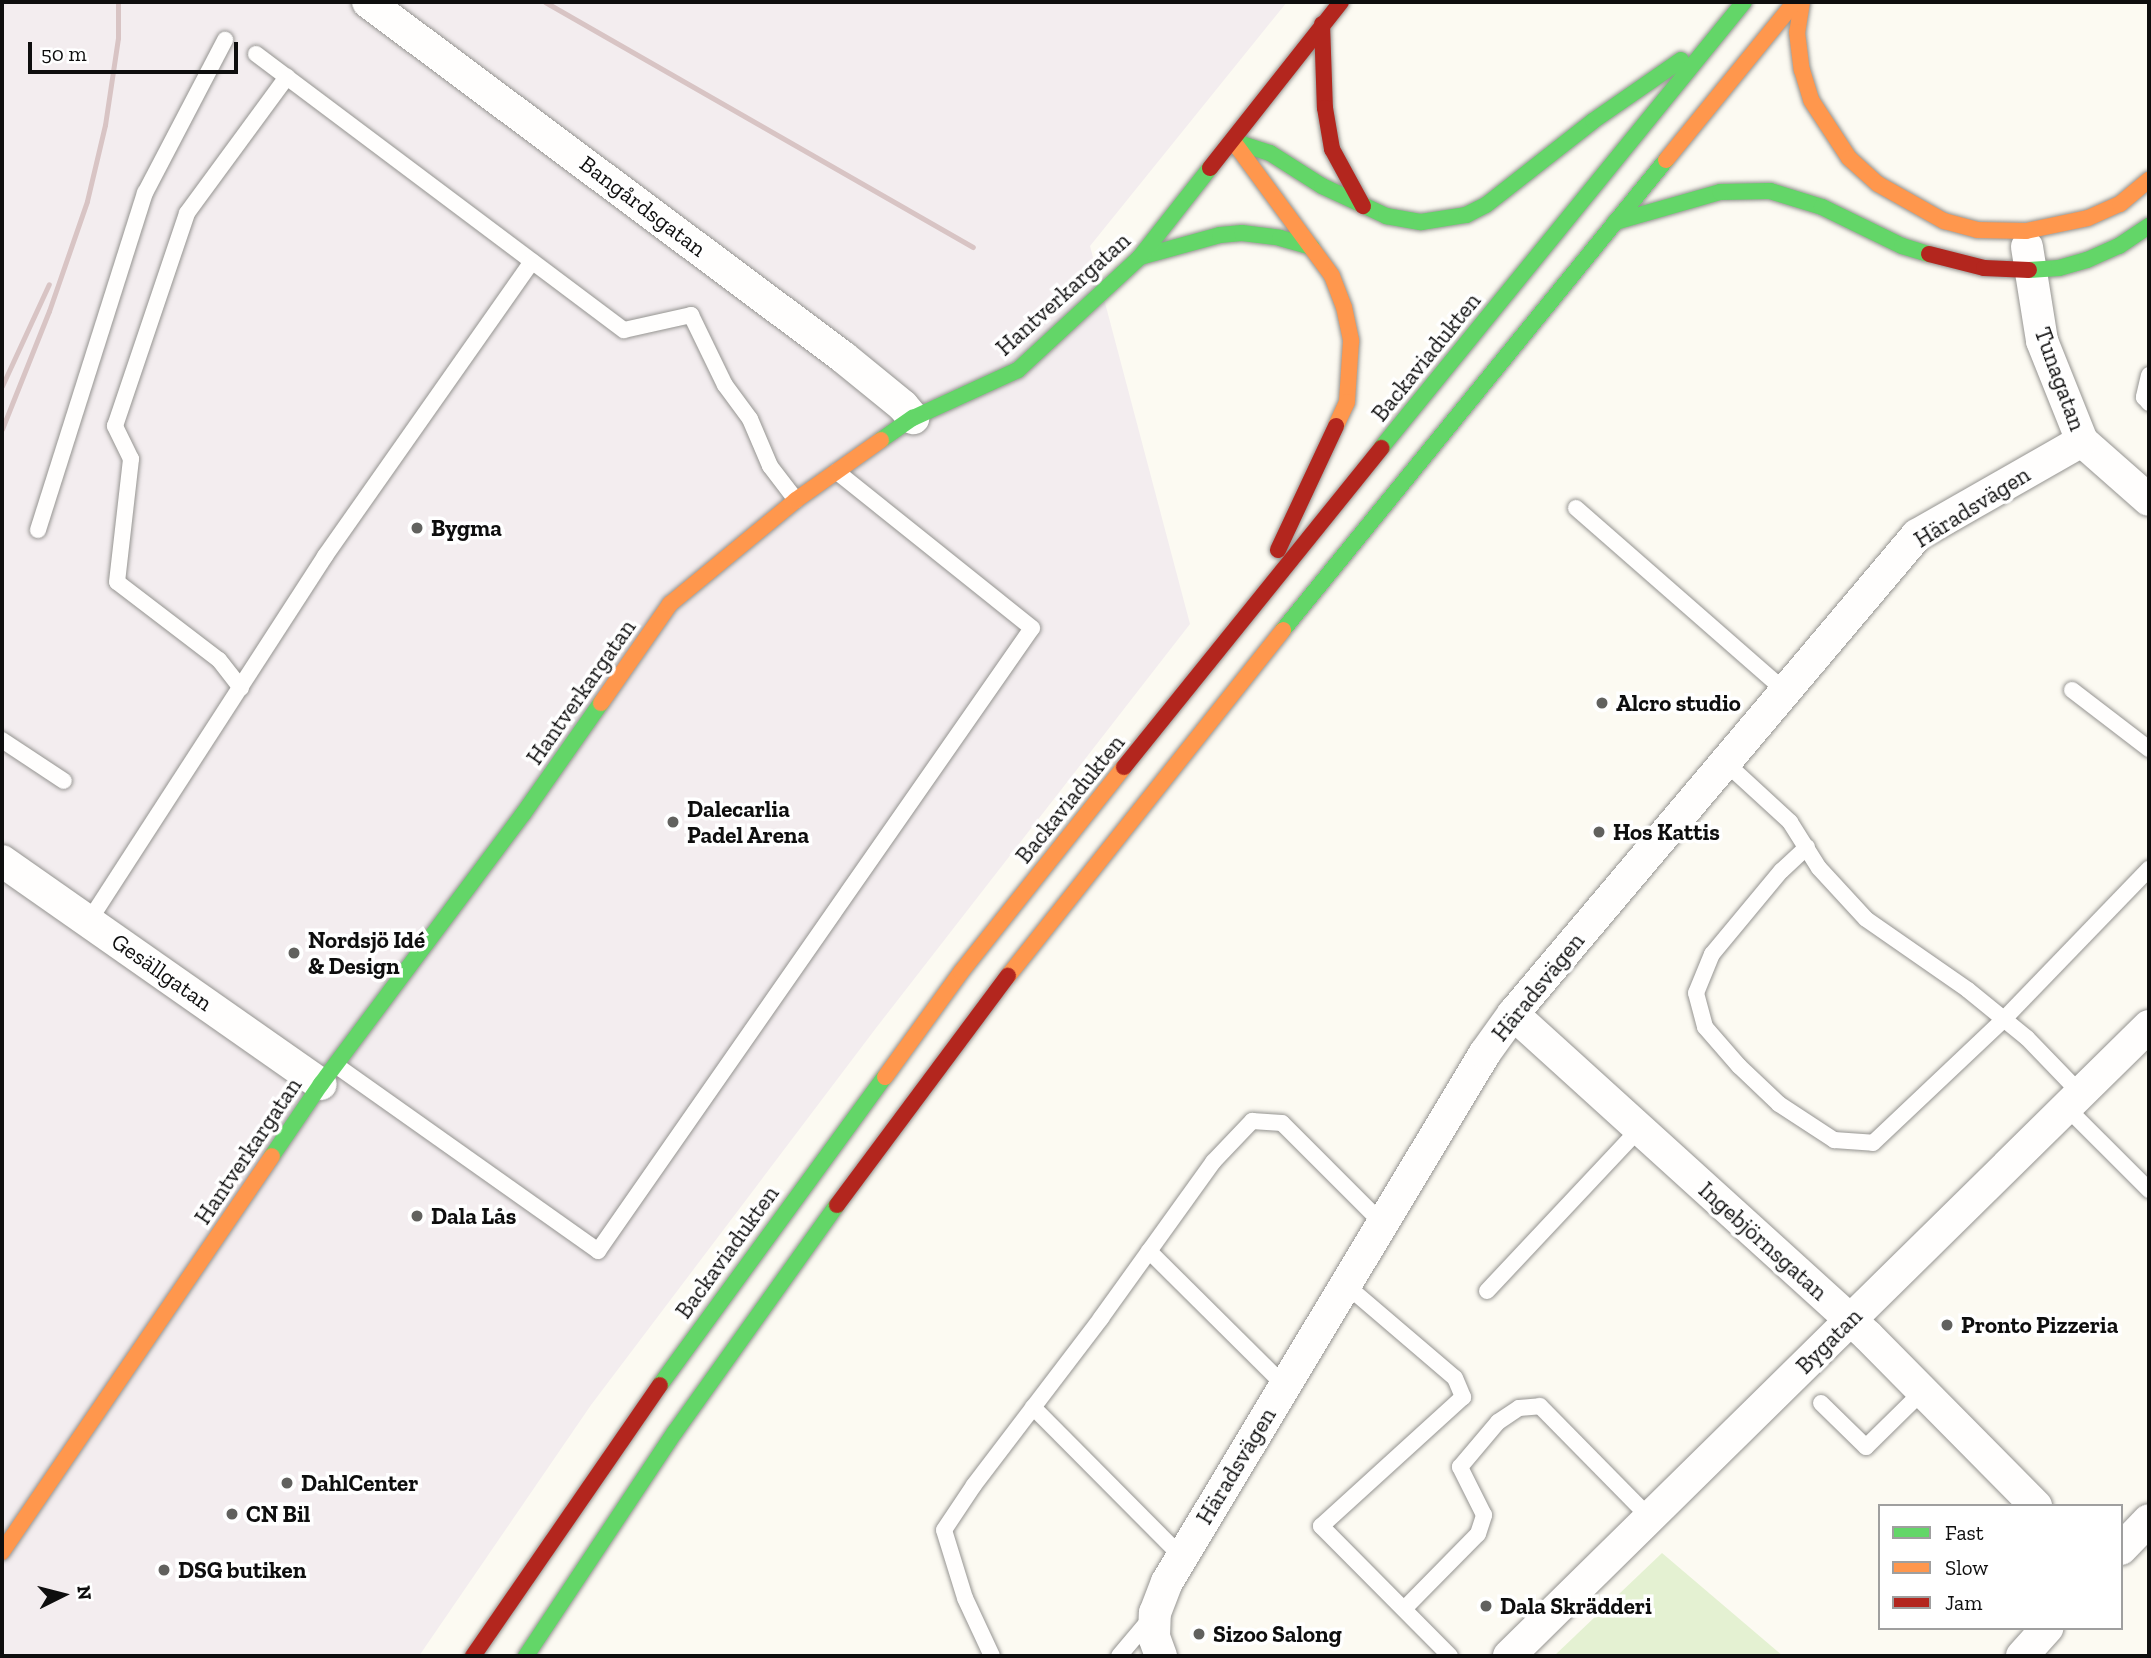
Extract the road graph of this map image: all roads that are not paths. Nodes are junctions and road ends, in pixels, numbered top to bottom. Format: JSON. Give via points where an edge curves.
{"nodes":[{"id":1,"x":368,"y":2,"type":"edge"},
{"id":2,"x":1341,"y":2,"type":"edge"},
{"id":3,"x":1744,"y":2,"type":"edge"},
{"id":4,"x":1795,"y":2,"type":"edge"},
{"id":5,"x":1802,"y":2,"type":"edge"},
{"id":6,"x":1322,"y":24,"type":"junction"},
{"id":7,"x":1715,"y":37,"type":"junction"},
{"id":8,"x":225,"y":40,"type":"dead end"},
{"id":9,"x":256,"y":54,"type":"dead end"},
{"id":10,"x":287,"y":77,"type":"junction"},
{"id":11,"x":1233,"y":141,"type":"junction"},
{"id":12,"x":2149,"y":180,"type":"edge"},
{"id":13,"x":1363,"y":206,"type":"junction"},
{"id":14,"x":1615,"y":222,"type":"junction"},
{"id":15,"x":2149,"y":226,"type":"edge"},
{"id":16,"x":2026,"y":231,"type":"junction"},
{"id":17,"x":1312,"y":247,"type":"junction"},
{"id":18,"x":1140,"y":257,"type":"junction"},
{"id":19,"x":532,"y":261,"type":"junction"},
{"id":20,"x":2029,"y":270,"type":"junction"},
{"id":21,"x":2149,"y":375,"type":"edge"},
{"id":22,"x":2149,"y":402,"type":"edge"},
{"id":23,"x":913,"y":418,"type":"junction"},
{"id":24,"x":2082,"y":441,"type":"junction"},
{"id":25,"x":835,"y":471,"type":"junction"},
{"id":26,"x":2148,"y":497,"type":"edge"},
{"id":27,"x":796,"y":500,"type":"junction"},
{"id":28,"x":1576,"y":508,"type":"dead end"},
{"id":29,"x":38,"y":530,"type":"dead end"},
{"id":30,"x":1241,"y":620,"type":"junction"},
{"id":31,"x":241,"y":688,"type":"junction"},
{"id":32,"x":2072,"y":690,"type":"dead end"},
{"id":33,"x":1786,"y":692,"type":"junction"},
{"id":34,"x":2,"y":740,"type":"edge"},
{"id":35,"x":2149,"y":749,"type":"edge"},
{"id":36,"x":1727,"y":764,"type":"junction"},
{"id":37,"x":64,"y":780,"type":"dead end"},
{"id":38,"x":1807,"y":847,"type":"junction"},
{"id":39,"x":2,"y":862,"type":"edge"},
{"id":40,"x":2149,"y":869,"type":"edge"},
{"id":41,"x":89,"y":921,"type":"junction"},
{"id":42,"x":1513,"y":1014,"type":"junction"},
{"id":43,"x":2004,"y":1019,"type":"junction"},
{"id":44,"x":2149,"y":1026,"type":"edge"},
{"id":45,"x":329,"y":1075,"type":"junction"},
{"id":46,"x":2074,"y":1101,"type":"junction"},
{"id":47,"x":1639,"y":1129,"type":"junction"},
{"id":48,"x":2149,"y":1190,"type":"edge"},
{"id":49,"x":1383,"y":1224,"type":"junction"},
{"id":50,"x":1149,"y":1251,"type":"junction"},
{"id":51,"x":1346,"y":1285,"type":"junction"},
{"id":52,"x":1487,"y":1292,"type":"dead end"},
{"id":53,"x":1849,"y":1320,"type":"junction"},
{"id":54,"x":1285,"y":1386,"type":"junction"},
{"id":55,"x":1922,"y":1392,"type":"junction"},
{"id":56,"x":1821,"y":1403,"type":"dead end"},
{"id":57,"x":1032,"y":1407,"type":"junction"},
{"id":58,"x":2034,"y":1504,"type":"edge"},
{"id":59,"x":1650,"y":1518,"type":"junction"},
{"id":60,"x":2149,"y":1520,"type":"edge"},
{"id":61,"x":2123,"y":1547,"type":"edge"},
{"id":62,"x":2,"y":1552,"type":"edge"},
{"id":63,"x":1182,"y":1557,"type":"junction"},
{"id":64,"x":1404,"y":1609,"type":"junction"},
{"id":65,"x":1155,"y":1614,"type":"junction"},
{"id":66,"x":2045,"y":1630,"type":"edge"},
{"id":67,"x":473,"y":1656,"type":"edge"},
{"id":68,"x":526,"y":1656,"type":"edge"},
{"id":69,"x":992,"y":1656,"type":"edge"},
{"id":70,"x":1119,"y":1656,"type":"edge"},
{"id":71,"x":1161,"y":1656,"type":"edge"},
{"id":72,"x":1450,"y":1656,"type":"edge"},
{"id":73,"x":1509,"y":1656,"type":"edge"},
{"id":74,"x":2022,"y":1656,"type":"edge"}],
"edges":[{"from":1,"to":23,"type":"street","name":"Bangårdsgatan","via":[[843,357]]},
{"from":2,"to":6,"type":"main road","name":"Hantverkargatan"},
{"from":3,"to":7,"type":"main road","name":"Backaviadukten"},
{"from":4,"to":14,"type":"main road"},
{"from":5,"to":16,"type":"main road","via":[[1797,32],[1811,100],[1849,158],[1878,184],[1944,221],[1977,230]]},
{"from":6,"to":11,"type":"main road","name":"Hantverkargatan"},
{"from":6,"to":13,"type":"main road","via":[[1325,108],[1332,149]]},
{"from":7,"to":13,"type":"main road","via":[[1593,121],[1486,205],[1465,215],[1421,222],[1386,216]]},
{"from":7,"to":30,"type":"main road","name":"Backaviadukten"},
{"from":8,"to":29,"type":"lane","via":[[145,193]]},
{"from":9,"to":10,"type":"lane"},
{"from":10,"to":19,"type":"lane"},
{"from":10,"to":31,"type":"lane","via":[[187,213],[115,426],[131,459],[117,582],[219,660]]},
{"from":11,"to":13,"type":"main road","via":[[1270,153]]},
{"from":11,"to":17,"type":"main road"},
{"from":11,"to":18,"type":"main road","name":"Hantverkargatan"},
{"from":12,"to":16,"type":"main road","via":[[2120,204],[2088,218]]},
{"from":14,"to":20,"type":"main road","via":[[1720,192],[1770,191],[1822,207],[1902,246],[1984,268]]},
{"from":14,"to":68,"type":"main road","via":[[990,999],[675,1433]]},
{"from":15,"to":20,"type":"main road","via":[[2087,260]]},
{"from":16,"to":20,"type":"street","name":"Tunagatan"},
{"from":17,"to":18,"type":"main road","via":[[1242,233]]},
{"from":17,"to":30,"type":"main road","via":[[1332,276],[1344,307],[1351,341],[1347,402],[1309,489]]},
{"from":18,"to":23,"type":"main road","name":"Hantverkargatan","via":[[1018,370]]},
{"from":19,"to":27,"type":"lane","via":[[624,330],[691,315],[725,384],[750,419],[770,466]]},
{"from":19,"to":31,"type":"lane","via":[[325,556]]},
{"from":20,"to":24,"type":"street","name":"Tunagatan","via":[[2042,341]]},
{"from":21,"to":22,"type":"lane","via":[[2144,397]]},
{"from":23,"to":25,"type":"main road","name":"Hantverkargatan"},
{"from":24,"to":26,"type":"street","name":"Tunagatan"},
{"from":24,"to":33,"type":"street","name":"Häradsvägen","via":[[1917,535]]},
{"from":25,"to":27,"type":"main road","name":"Hantverkargatan"},
{"from":25,"to":45,"type":"lane","via":[[1032,628],[598,1251]]},
{"from":27,"to":45,"type":"main road","name":"Hantverkargatan","via":[[670,604],[523,814]]},
{"from":28,"to":33,"type":"lane"},
{"from":30,"to":67,"type":"main road","name":"Backaviadukten","via":[[953,983],[641,1411]]},
{"from":31,"to":41,"type":"lane"},
{"from":32,"to":35,"type":"lane"},
{"from":33,"to":36,"type":"street","name":"Häradsvägen"},
{"from":34,"to":37,"type":"lane"},
{"from":36,"to":38,"type":"lane","via":[[1790,822]]},
{"from":36,"to":42,"type":"street","name":"Häradsvägen"},
{"from":38,"to":43,"type":"lane","via":[[1819,868],[1866,919]]},
{"from":38,"to":43,"type":"lane","via":[[1780,871],[1712,954],[1696,993],[1705,1027],[1779,1104],[1834,1140],[1872,1143]]},
{"from":39,"to":41,"type":"street","name":"Gesällgatan"},
{"from":40,"to":43,"type":"lane"},
{"from":41,"to":45,"type":"street","name":"Gesällgatan"},
{"from":42,"to":47,"type":"street","name":"Ingebjörnsgatan"},
{"from":42,"to":49,"type":"street","name":"Häradsvägen","via":[[1485,1052]]},
{"from":43,"to":46,"type":"lane","via":[[2027,1038]]},
{"from":44,"to":46,"type":"street","name":"Bygatan"},
{"from":45,"to":62,"type":"main road","name":"Hantverkargatan"},
{"from":46,"to":48,"type":"lane"},
{"from":46,"to":53,"type":"street","name":"Bygatan"},
{"from":47,"to":52,"type":"lane"},
{"from":47,"to":53,"type":"street","name":"Ingebjörnsgatan"},
{"from":49,"to":50,"type":"lane","via":[[1282,1123],[1252,1121],[1213,1162]]},
{"from":49,"to":51,"type":"street","name":"Häradsvägen"},
{"from":50,"to":54,"type":"lane"},
{"from":50,"to":57,"type":"lane"},
{"from":51,"to":54,"type":"street","name":"Häradsvägen"},
{"from":51,"to":64,"type":"lane","via":[[1455,1378],[1463,1397],[1321,1526]]},
{"from":53,"to":55,"type":"street","name":"Ingebjörnsgatan"},
{"from":53,"to":59,"type":"street","name":"Bygatan"},
{"from":54,"to":63,"type":"street","name":"Häradsvägen"},
{"from":55,"to":56,"type":"lane","via":[[1867,1447]]},
{"from":55,"to":58,"type":"street","name":"Ingebjörnsgatan"},
{"from":57,"to":63,"type":"lane"},
{"from":57,"to":69,"type":"lane","via":[[944,1530],[965,1598]]},
{"from":59,"to":64,"type":"lane","via":[[1540,1406],[1519,1408],[1497,1422],[1460,1467],[1484,1515],[1478,1534]]},
{"from":59,"to":73,"type":"street","name":"Bygatan"},
{"from":60,"to":61,"type":"street"},
{"from":63,"to":65,"type":"street","name":"Häradsvägen"},
{"from":64,"to":72,"type":"lane"},
{"from":65,"to":70,"type":"lane"},
{"from":65,"to":71,"type":"street","name":"Häradsvägen","via":[[1154,1637]]},
{"from":66,"to":74,"type":"street"}]}
